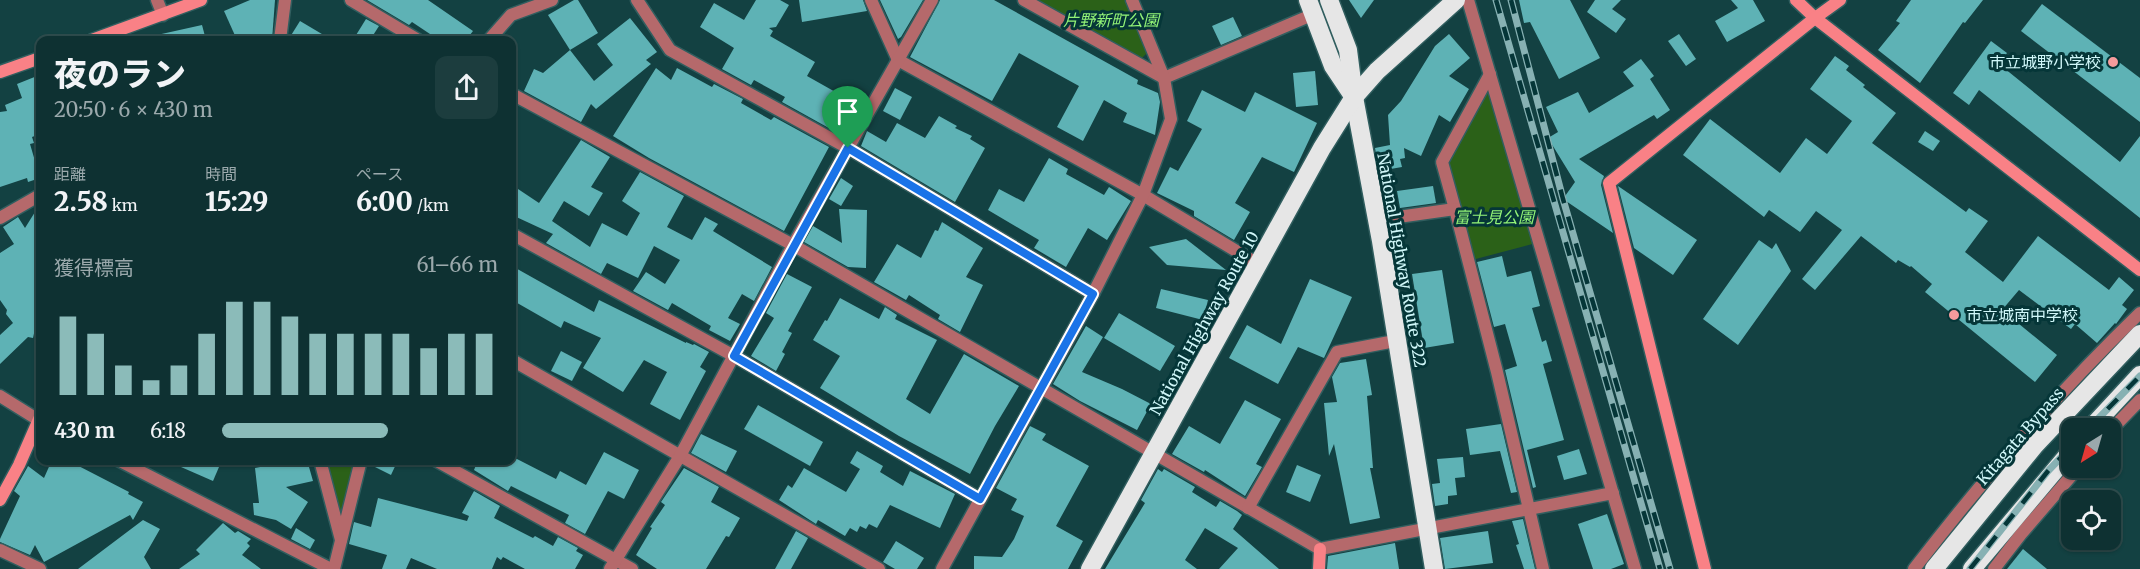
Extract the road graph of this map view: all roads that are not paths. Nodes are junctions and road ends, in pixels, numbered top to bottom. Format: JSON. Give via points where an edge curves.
{"nodes":[{"id":1,"x":157,"y":0,"type":"edge"},
{"id":2,"x":201,"y":0,"type":"edge"},
{"id":3,"x":285,"y":0,"type":"edge"},
{"id":4,"x":351,"y":0,"type":"edge"},
{"id":5,"x":552,"y":0,"type":"edge"},
{"id":6,"x":637,"y":0,"type":"edge"},
{"id":7,"x":872,"y":0,"type":"edge"},
{"id":8,"x":932,"y":0,"type":"edge"},
{"id":9,"x":1024,"y":0,"type":"edge"},
{"id":10,"x":1132,"y":0,"type":"edge"},
{"id":11,"x":1329,"y":0,"type":"edge"},
{"id":12,"x":1456,"y":0,"type":"edge"},
{"id":13,"x":1468,"y":0,"type":"edge"},
{"id":14,"x":1796,"y":0,"type":"edge"},
{"id":15,"x":1840,"y":0,"type":"edge"},
{"id":16,"x":1311,"y":7,"type":"edge"},
{"id":17,"x":163,"y":15,"type":"junction"},
{"id":18,"x":1815,"y":18,"type":"junction"},
{"id":19,"x":119,"y":36,"type":"edge"},
{"id":20,"x":280,"y":36,"type":"edge"},
{"id":21,"x":411,"y":36,"type":"edge"},
{"id":22,"x":493,"y":36,"type":"edge"},
{"id":23,"x":36,"y":59,"type":"edge"},
{"id":24,"x":898,"y":60,"type":"junction"},
{"id":25,"x":0,"y":72,"type":"edge"},
{"id":26,"x":1490,"y":74,"type":"junction"},
{"id":27,"x":1164,"y":78,"type":"junction"},
{"id":28,"x":516,"y":96,"type":"edge"},
{"id":29,"x":1354,"y":97,"type":"junction"},
{"id":30,"x":848,"y":148,"type":"junction"},
{"id":31,"x":1143,"y":195,"type":"junction"},
{"id":32,"x":36,"y":197,"type":"edge"},
{"id":33,"x":1455,"y":209,"type":"junction"},
{"id":34,"x":1398,"y":217,"type":"dead end"},
{"id":35,"x":0,"y":218,"type":"edge"},
{"id":36,"x":516,"y":236,"type":"edge"},
{"id":37,"x":793,"y":246,"type":"junction"},
{"id":38,"x":1258,"y":264,"type":"junction"},
{"id":39,"x":2140,"y":270,"type":"edge"},
{"id":40,"x":1093,"y":294,"type":"junction"},
{"id":41,"x":2140,"y":313,"type":"edge"},
{"id":42,"x":2140,"y":334,"type":"edge"},
{"id":43,"x":1395,"y":341,"type":"junction"},
{"id":44,"x":734,"y":356,"type":"junction"},
{"id":45,"x":516,"y":362,"type":"edge"},
{"id":46,"x":2140,"y":375,"type":"edge"},
{"id":47,"x":1041,"y":387,"type":"junction"},
{"id":48,"x":0,"y":396,"type":"edge"},
{"id":49,"x":2140,"y":400,"type":"edge"},
{"id":50,"x":36,"y":417,"type":"edge"},
{"id":51,"x":2100,"y":418,"type":"edge"},
{"id":52,"x":2121,"y":420,"type":"edge"},
{"id":53,"x":36,"y":427,"type":"edge"},
{"id":54,"x":1154,"y":454,"type":"junction"},
{"id":55,"x":680,"y":456,"type":"junction"},
{"id":56,"x":2061,"y":463,"type":"edge"},
{"id":57,"x":128,"y":465,"type":"edge"},
{"id":58,"x":321,"y":465,"type":"edge"},
{"id":59,"x":360,"y":465,"type":"edge"},
{"id":60,"x":444,"y":465,"type":"edge"},
{"id":61,"x":2069,"y":478,"type":"edge"},
{"id":62,"x":1613,"y":493,"type":"junction"},
{"id":63,"x":980,"y":499,"type":"junction"},
{"id":64,"x":0,"y":500,"type":"edge"},
{"id":65,"x":1248,"y":508,"type":"junction"},
{"id":66,"x":1529,"y":509,"type":"junction"},
{"id":67,"x":1428,"y":529,"type":"junction"},
{"id":68,"x":342,"y":541,"type":"junction"},
{"id":69,"x":1320,"y":549,"type":"junction"},
{"id":70,"x":0,"y":550,"type":"edge"},
{"id":71,"x":613,"y":564,"type":"edge"},
{"id":72,"x":40,"y":569,"type":"edge"},
{"id":73,"x":332,"y":569,"type":"edge"},
{"id":74,"x":632,"y":569,"type":"edge"},
{"id":75,"x":879,"y":569,"type":"edge"},
{"id":76,"x":942,"y":569,"type":"edge"},
{"id":77,"x":1090,"y":569,"type":"edge"},
{"id":78,"x":1319,"y":569,"type":"edge"},
{"id":79,"x":1434,"y":569,"type":"edge"},
{"id":80,"x":1543,"y":569,"type":"edge"},
{"id":81,"x":1635,"y":569,"type":"edge"},
{"id":82,"x":1705,"y":569,"type":"edge"},
{"id":83,"x":1914,"y":569,"type":"edge"},
{"id":84,"x":1934,"y":569,"type":"edge"},
{"id":85,"x":1972,"y":569,"type":"edge"},
{"id":86,"x":1994,"y":569,"type":"edge"}],
"edges":[{"from":1,"to":17,"type":"street"},
{"from":2,"to":17,"type":"street"},
{"from":3,"to":20,"type":"street"},
{"from":4,"to":21,"type":"street"},
{"from":5,"to":22,"type":"street","via":[[511,15]]},
{"from":6,"to":30,"type":"street","via":[[670,50]]},
{"from":7,"to":24,"type":"street"},
{"from":8,"to":24,"type":"street"},
{"from":9,"to":27,"type":"street"},
{"from":10,"to":27,"type":"street"},
{"from":11,"to":29,"type":"highway","via":[[1348,50]]},
{"from":12,"to":29,"type":"highway","via":[[1379,68]]},
{"from":13,"to":26,"type":"street"},
{"from":14,"to":18,"type":"street"},
{"from":15,"to":18,"type":"street"},
{"from":16,"to":27,"type":"street"},
{"from":16,"to":29,"type":"highway","via":[[1333,66]]},
{"from":17,"to":19,"type":"street"},
{"from":18,"to":39,"type":"street"},
{"from":18,"to":82,"type":"street","via":[[1609,183]]},
{"from":23,"to":25,"type":"street"},
{"from":24,"to":30,"type":"street"},
{"from":24,"to":31,"type":"street"},
{"from":26,"to":33,"type":"street","via":[[1442,162]]},
{"from":26,"to":62,"type":"street"},
{"from":27,"to":31,"type":"street","via":[[1172,119]]},
{"from":28,"to":37,"type":"street"},
{"from":29,"to":38,"type":"highway","name":"National Highway Route 10"},
{"from":29,"to":43,"type":"highway","name":"National Highway Route 322"},
{"from":30,"to":37,"type":"street"},
{"from":30,"to":40,"type":"street"},
{"from":31,"to":38,"type":"street"},
{"from":31,"to":40,"type":"street"},
{"from":32,"to":35,"type":"street"},
{"from":33,"to":34,"type":"street"},
{"from":33,"to":66,"type":"street"},
{"from":36,"to":44,"type":"street"},
{"from":37,"to":44,"type":"street"},
{"from":37,"to":47,"type":"street"},
{"from":38,"to":54,"type":"highway","name":"National Highway Route 10"},
{"from":40,"to":47,"type":"street"},
{"from":41,"to":83,"type":"street","via":[[2026,430]]},
{"from":42,"to":84,"type":"highway","name":"Kitagata Bypass","via":[[2035,446]]},
{"from":43,"to":65,"type":"street","via":[[1336,352]]},
{"from":43,"to":67,"type":"highway","name":"National Highway Route 322"},
{"from":44,"to":55,"type":"street"},
{"from":44,"to":63,"type":"street"},
{"from":45,"to":55,"type":"street"},
{"from":46,"to":51,"type":"highway"},
{"from":47,"to":54,"type":"street"},
{"from":47,"to":63,"type":"street"},
{"from":48,"to":50,"type":"street"},
{"from":49,"to":52,"type":"street"},
{"from":53,"to":64,"type":"street"},
{"from":54,"to":65,"type":"street"},
{"from":54,"to":77,"type":"highway","name":"National Highway Route 10"},
{"from":55,"to":71,"type":"street"},
{"from":55,"to":75,"type":"street"},
{"from":56,"to":85,"type":"highway"},
{"from":57,"to":73,"type":"street"},
{"from":58,"to":68,"type":"street"},
{"from":59,"to":68,"type":"street"},
{"from":60,"to":71,"type":"street"},
{"from":61,"to":86,"type":"street"},
{"from":62,"to":66,"type":"street"},
{"from":62,"to":81,"type":"street"},
{"from":63,"to":76,"type":"street"},
{"from":65,"to":69,"type":"street"},
{"from":66,"to":67,"type":"street"},
{"from":66,"to":80,"type":"street"},
{"from":67,"to":69,"type":"street"},
{"from":67,"to":79,"type":"highway","name":"National Highway Route 322"},
{"from":68,"to":73,"type":"street"},
{"from":69,"to":78,"type":"street"},
{"from":70,"to":72,"type":"street"},
{"from":71,"to":74,"type":"street"}]}
